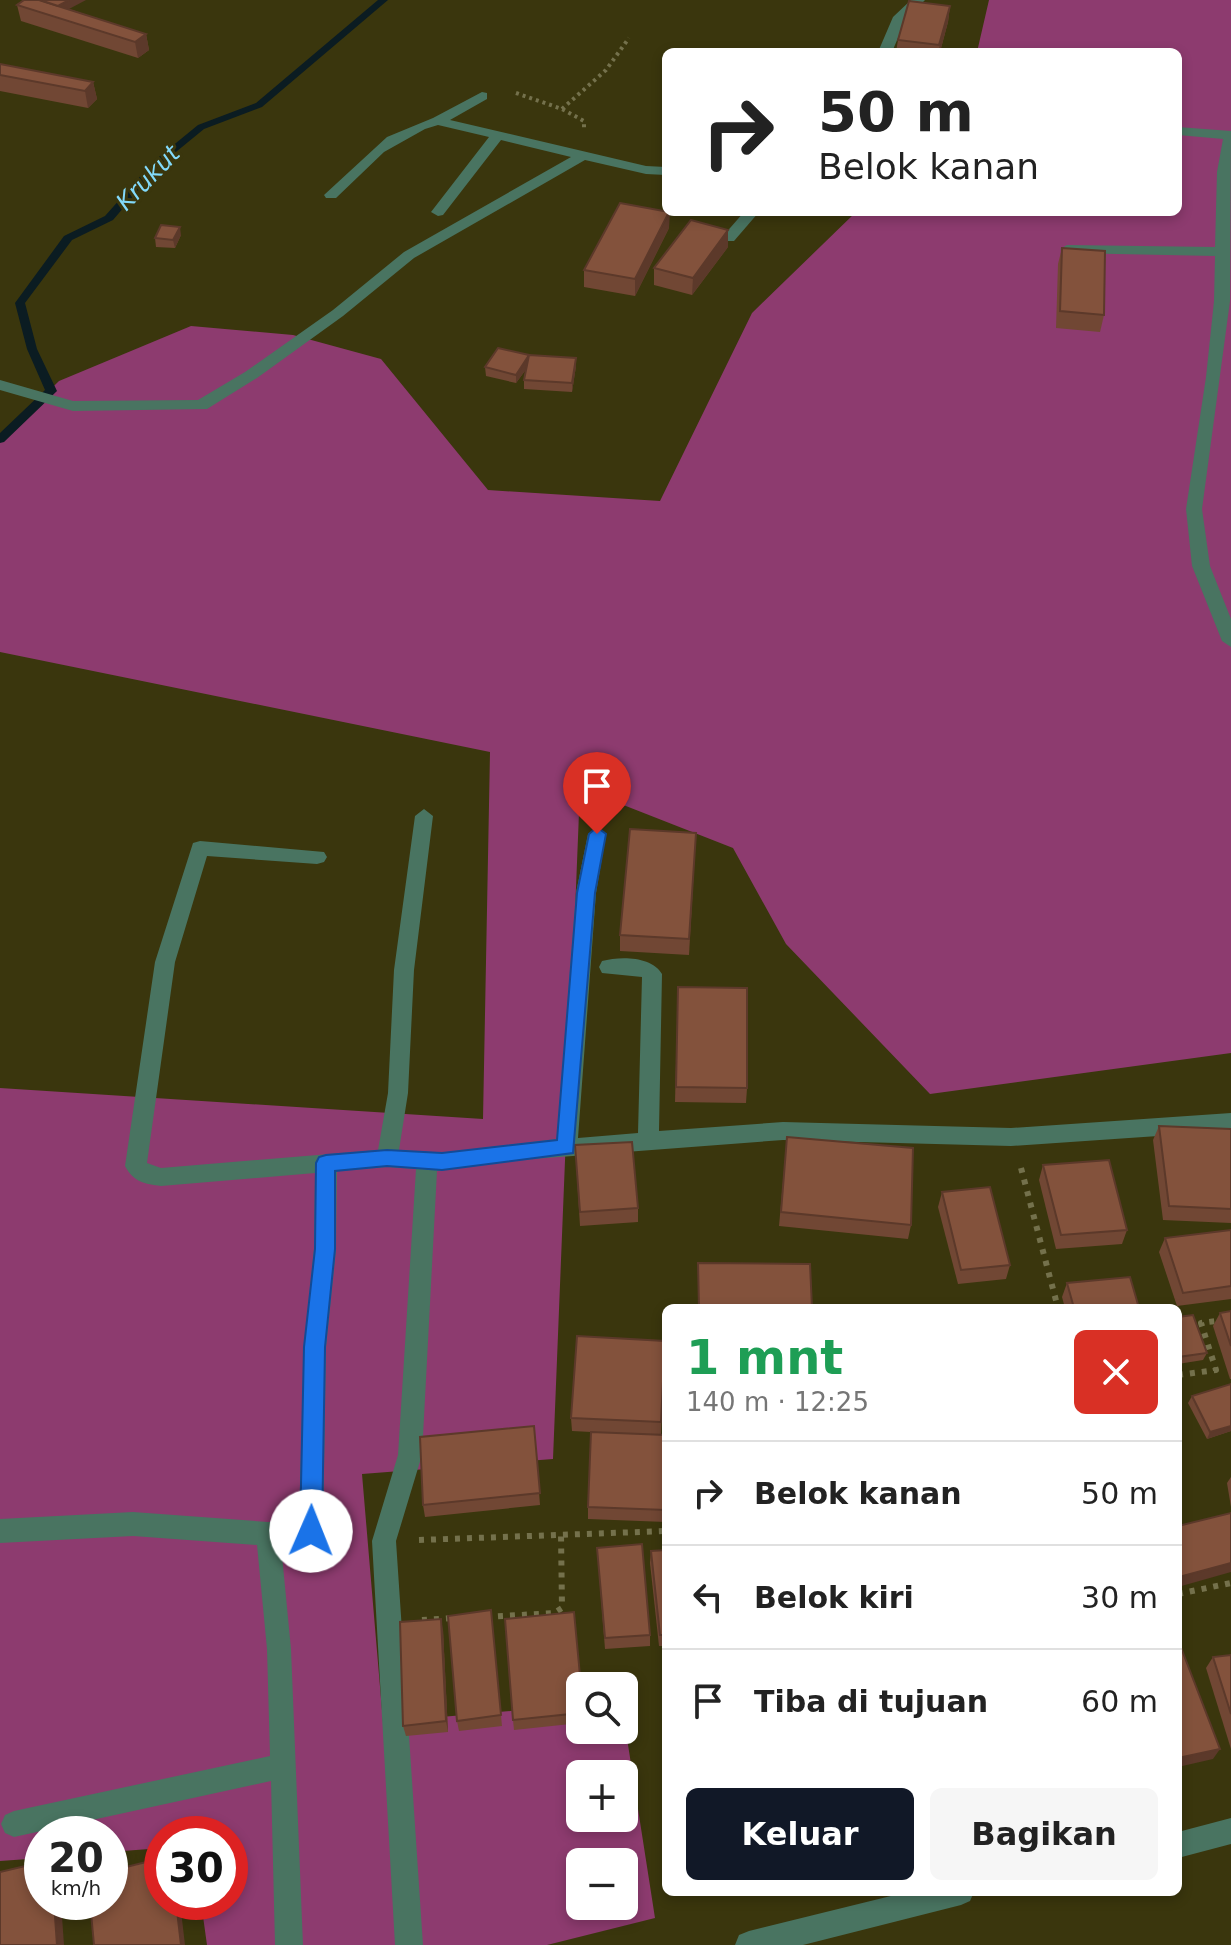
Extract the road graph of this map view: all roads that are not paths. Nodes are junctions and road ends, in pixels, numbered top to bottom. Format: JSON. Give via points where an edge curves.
{"nodes":[{"id":1,"x":919,"y":0,"type":"edge"},
{"id":2,"x":887,"y":48,"type":"edge"},
{"id":3,"x":482,"y":96,"type":"dead end"},
{"id":4,"x":438,"y":121,"type":"junction"},
{"id":5,"x":1182,"y":131,"type":"edge"},
{"id":6,"x":498,"y":135,"type":"junction"},
{"id":7,"x":1231,"y":135,"type":"edge"},
{"id":8,"x":582,"y":156,"type":"junction"},
{"id":9,"x":662,"y":171,"type":"edge"},
{"id":10,"x":331,"y":195,"type":"dead end"},
{"id":11,"x":438,"y":212,"type":"dead end"},
{"id":12,"x":748,"y":216,"type":"edge"},
{"id":13,"x":729,"y":238,"type":"edge"},
{"id":14,"x":1067,"y":249,"type":"edge"},
{"id":15,"x":1224,"y":252,"type":"junction"},
{"id":16,"x":1223,"y":363,"type":"edge"},
{"id":17,"x":0,"y":385,"type":"edge"},
{"id":18,"x":1231,"y":641,"type":"edge"},
{"id":19,"x":424,"y":816,"type":"dead end"},
{"id":20,"x":597,"y":834,"type":"dead end"},
{"id":21,"x":317,"y":857,"type":"dead end"},
{"id":22,"x":609,"y":967,"type":"dead end"},
{"id":23,"x":1231,"y":1122,"type":"edge"},
{"id":24,"x":648,"y":1141,"type":"junction"},
{"id":25,"x":567,"y":1147,"type":"junction"},
{"id":26,"x":387,"y":1158,"type":"junction"},
{"id":27,"x":427,"y":1160,"type":"junction"},
{"id":28,"x":326,"y":1163,"type":"junction"},
{"id":29,"x":0,"y":1531,"type":"edge"},
{"id":30,"x":268,"y":1534,"type":"junction"},
{"id":31,"x":281,"y":1766,"type":"junction"},
{"id":32,"x":14,"y":1824,"type":"dead end"},
{"id":33,"x":1231,"y":1831,"type":"edge"},
{"id":34,"x":1182,"y":1844,"type":"edge"},
{"id":35,"x":945,"y":1896,"type":"edge"},
{"id":36,"x":289,"y":1945,"type":"edge"},
{"id":37,"x":409,"y":1945,"type":"edge"},
{"id":38,"x":749,"y":1945,"type":"edge"}],
"edges":[{"from":1,"to":2,"type":"street","via":[[900,17]]},
{"from":3,"to":4,"type":"street"},
{"from":4,"to":6,"type":"street"},
{"from":4,"to":10,"type":"street","via":[[410,127],[390,140]]},
{"from":5,"to":7,"type":"street"},
{"from":6,"to":8,"type":"street"},
{"from":6,"to":11,"type":"street"},
{"from":7,"to":15,"type":"street","via":[[1224,172]]},
{"from":8,"to":9,"type":"street"},
{"from":8,"to":17,"type":"street","via":[[409,255],[338,313],[201,405],[73,406]]},
{"from":12,"to":13,"type":"street"},
{"from":14,"to":15,"type":"street"},
{"from":15,"to":16,"type":"street"},
{"from":16,"to":18,"type":"street","via":[[1194,509],[1201,566]]},
{"from":19,"to":26,"type":"street"},
{"from":20,"to":25,"type":"street","via":[[586,893]]},
{"from":21,"to":28,"type":"street","via":[[200,848],[165,962],[136,1166],[145,1175],[161,1177]]},
{"from":22,"to":24,"type":"street","via":[[644,968],[652,974]]},
{"from":23,"to":24,"type":"street","via":[[1011,1137],[783,1131]]},
{"from":24,"to":25,"type":"street"},
{"from":25,"to":27,"type":"street"},
{"from":26,"to":27,"type":"street"},
{"from":26,"to":28,"type":"street"},
{"from":27,"to":37,"type":"street","via":[[410,1455],[384,1541]]},
{"from":28,"to":30,"type":"street","via":[[311,1531]]},
{"from":29,"to":30,"type":"street","via":[[133,1524]]},
{"from":30,"to":31,"type":"street","via":[[279,1649]]},
{"from":31,"to":32,"type":"street"},
{"from":31,"to":36,"type":"street"},
{"from":33,"to":34,"type":"street"},
{"from":35,"to":38,"type":"street"}]}
